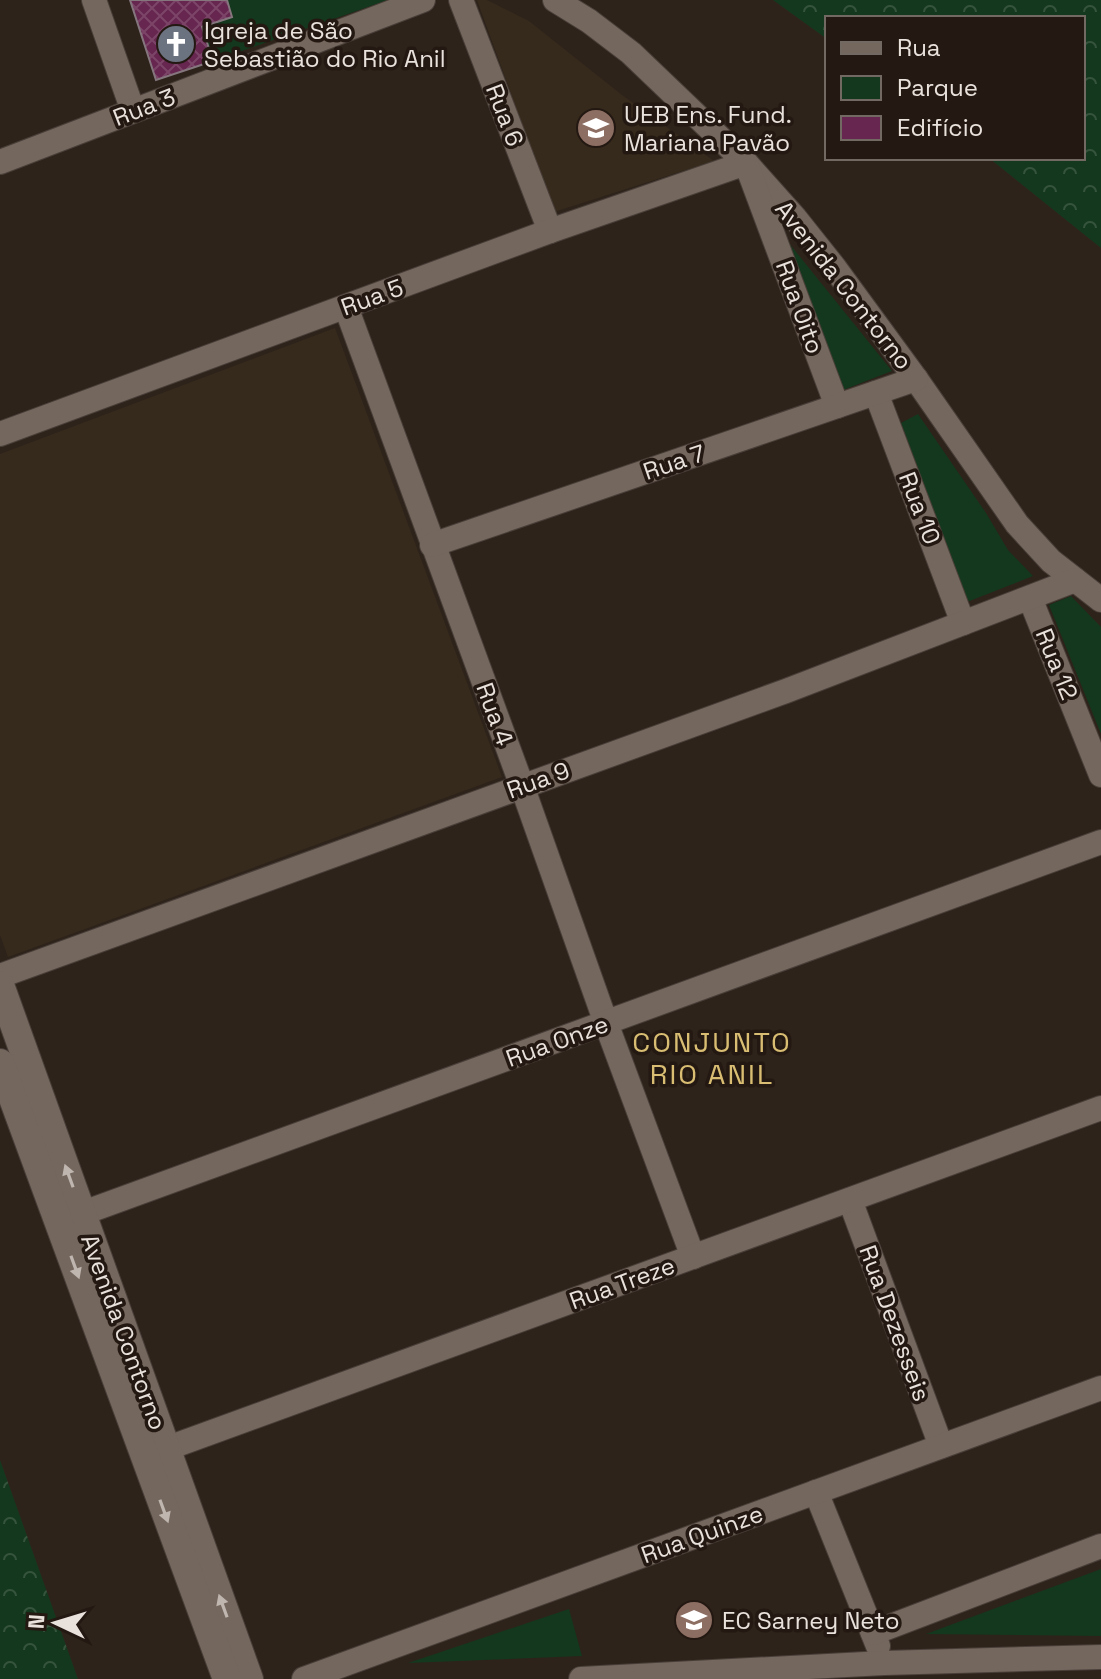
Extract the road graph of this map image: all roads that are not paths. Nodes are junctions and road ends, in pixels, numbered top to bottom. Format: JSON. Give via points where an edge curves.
{"nodes":[{"id":1,"x":94,"y":0,"type":"edge"},
{"id":2,"x":423,"y":0,"type":"edge"},
{"id":3,"x":461,"y":0,"type":"edge"},
{"id":4,"x":555,"y":0,"type":"edge"},
{"id":5,"x":133,"y":111,"type":"junction"},
{"id":6,"x":0,"y":162,"type":"edge"},
{"id":7,"x":746,"y":163,"type":"junction"},
{"id":8,"x":550,"y":231,"type":"junction"},
{"id":9,"x":346,"y":307,"type":"junction"},
{"id":10,"x":916,"y":379,"type":"junction"},
{"id":11,"x":876,"y":393,"type":"junction"},
{"id":12,"x":837,"y":406,"type":"junction"},
{"id":13,"x":0,"y":434,"type":"edge"},
{"id":14,"x":432,"y":545,"type":"junction"},
{"id":15,"x":1075,"y":580,"type":"junction"},
{"id":16,"x":1030,"y":598,"type":"junction"},
{"id":17,"x":1101,"y":600,"type":"edge"},
{"id":18,"x":963,"y":623,"type":"junction"},
{"id":19,"x":1101,"y":775,"type":"edge"},
{"id":20,"x":522,"y":786,"type":"junction"},
{"id":21,"x":1101,"y":842,"type":"edge"},
{"id":22,"x":0,"y":976,"type":"edge"},
{"id":23,"x":0,"y":985,"type":"edge"},
{"id":24,"x":606,"y":1023,"type":"junction"},
{"id":25,"x":0,"y":1063,"type":"edge"},
{"id":26,"x":1101,"y":1108,"type":"edge"},
{"id":27,"x":850,"y":1200,"type":"junction"},
{"id":28,"x":70,"y":1218,"type":"junction"},
{"id":29,"x":693,"y":1257,"type":"junction"},
{"id":30,"x":1101,"y":1388,"type":"edge"},
{"id":31,"x":941,"y":1446,"type":"junction"},
{"id":32,"x":155,"y":1453,"type":"junction"},
{"id":33,"x":816,"y":1492,"type":"junction"},
{"id":34,"x":1101,"y":1546,"type":"edge"},
{"id":35,"x":873,"y":1633,"type":"junction"},
{"id":36,"x":1101,"y":1657,"type":"edge"},
{"id":37,"x":884,"y":1663,"type":"junction"},
{"id":38,"x":227,"y":1679,"type":"edge"},
{"id":39,"x":249,"y":1679,"type":"edge"},
{"id":40,"x":304,"y":1679,"type":"edge"},
{"id":41,"x":581,"y":1679,"type":"edge"}],
"edges":[{"from":1,"to":5,"type":"street"},
{"from":2,"to":5,"type":"street","name":"Rua 3"},
{"from":3,"to":8,"type":"street","name":"Rua 6"},
{"from":4,"to":7,"type":"street","name":"Avenida Contorno","via":[[631,53]]},
{"from":5,"to":6,"type":"street","name":"Rua 3"},
{"from":7,"to":8,"type":"street","name":"Rua 5"},
{"from":7,"to":10,"type":"street","name":"Avenida Contorno","via":[[834,267]]},
{"from":7,"to":12,"type":"street","name":"Rua Oito"},
{"from":8,"to":9,"type":"street","name":"Rua 5"},
{"from":9,"to":13,"type":"street","name":"Rua 5"},
{"from":9,"to":14,"type":"street","name":"Rua 4"},
{"from":10,"to":11,"type":"street","name":"Rua 7"},
{"from":10,"to":15,"type":"street","name":"Avenida Contorno","via":[[1017,524]]},
{"from":11,"to":12,"type":"street","name":"Rua 7"},
{"from":11,"to":18,"type":"street","name":"Rua 10"},
{"from":12,"to":14,"type":"street","name":"Rua 7"},
{"from":14,"to":20,"type":"street","name":"Rua 4"},
{"from":15,"to":16,"type":"street","name":"Rua 9"},
{"from":15,"to":17,"type":"street","name":"Avenida Contorno"},
{"from":16,"to":18,"type":"street","name":"Rua 9"},
{"from":16,"to":19,"type":"street","name":"Rua 12"},
{"from":18,"to":20,"type":"street","name":"Rua 9"},
{"from":20,"to":22,"type":"street","name":"Rua 9"},
{"from":20,"to":24,"type":"street","name":"Rua 4"},
{"from":21,"to":24,"type":"street","name":"Rua Onze"},
{"from":28,"to":23,"type":"street","name":"Avenida Contorno","one_way":true},
{"from":24,"to":28,"type":"street","name":"Rua Onze"},
{"from":24,"to":29,"type":"street","name":"Rua 4"},
{"from":25,"to":28,"type":"street","name":"Avenida Contorno"},
{"from":26,"to":27,"type":"street","name":"Rua Treze"},
{"from":27,"to":29,"type":"street","name":"Rua Treze"},
{"from":27,"to":31,"type":"street","name":"Rua Dezesseis"},
{"from":28,"to":32,"type":"street","name":"Avenida Contorno"},
{"from":29,"to":32,"type":"street","name":"Rua Treze"},
{"from":30,"to":31,"type":"street","name":"Rua Quinze"},
{"from":31,"to":33,"type":"street","name":"Rua Quinze"},
{"from":32,"to":38,"type":"street","name":"Avenida Contorno","one_way":true},
{"from":39,"to":32,"type":"street","name":"Avenida Contorno","one_way":true},
{"from":33,"to":35,"type":"street"},
{"from":33,"to":40,"type":"street","name":"Rua Quinze"},
{"from":34,"to":35,"type":"street"},
{"from":35,"to":37,"type":"street"},
{"from":36,"to":37,"type":"street"},
{"from":37,"to":41,"type":"street"}]}
